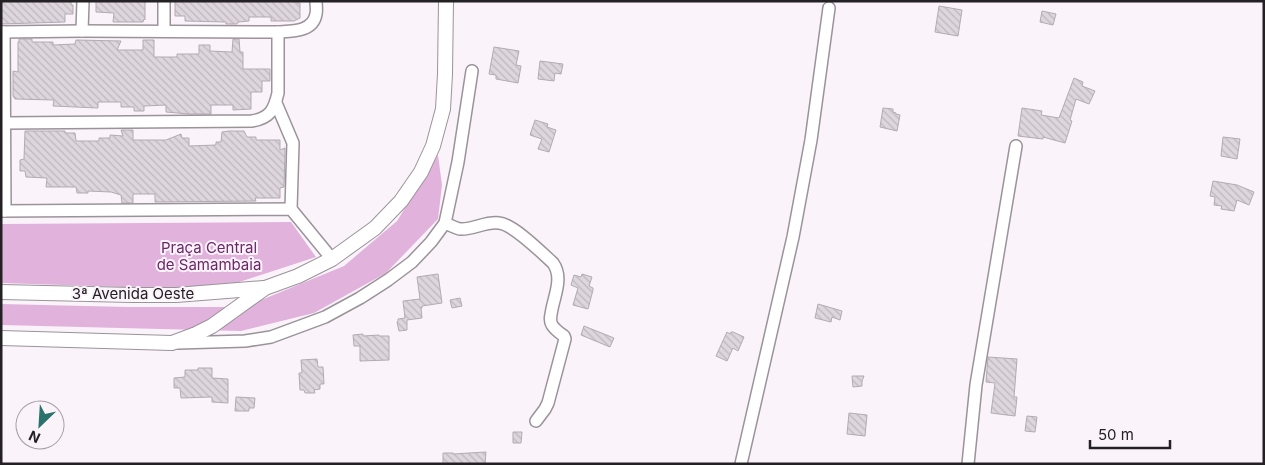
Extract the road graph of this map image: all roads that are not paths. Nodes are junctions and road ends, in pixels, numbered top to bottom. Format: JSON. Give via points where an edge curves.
{"nodes":[{"id":1,"x":82,"y":1,"type":"edge"},
{"id":2,"x":164,"y":1,"type":"edge"},
{"id":3,"x":316,"y":1,"type":"edge"},
{"id":4,"x":446,"y":1,"type":"edge"},
{"id":5,"x":828,"y":8,"type":"dead end"},
{"id":6,"x":82,"y":31,"type":"junction"},
{"id":7,"x":164,"y":31,"type":"junction"},
{"id":8,"x":3,"y":32,"type":"edge"},
{"id":9,"x":278,"y":32,"type":"junction"},
{"id":10,"x":472,"y":71,"type":"dead end"},
{"id":11,"x":276,"y":102,"type":"junction"},
{"id":12,"x":4,"y":123,"type":"junction"},
{"id":13,"x":1016,"y":146,"type":"dead end"},
{"id":14,"x":291,"y":209,"type":"junction"},
{"id":15,"x":3,"y":211,"type":"edge"},
{"id":16,"x":445,"y":224,"type":"junction"},
{"id":17,"x":332,"y":259,"type":"junction"},
{"id":18,"x":265,"y":288,"type":"junction"},
{"id":19,"x":1,"y":292,"type":"edge"},
{"id":20,"x":1,"y":338,"type":"edge"},
{"id":21,"x":172,"y":343,"type":"junction"},
{"id":22,"x":536,"y":421,"type":"dead end"},
{"id":23,"x":741,"y":464,"type":"edge"},
{"id":24,"x":968,"y":464,"type":"edge"}],
"edges":[{"from":1,"to":6,"type":"street"},
{"from":2,"to":7,"type":"street"},
{"from":3,"to":9,"type":"street","via":[[313,23],[300,30]]},
{"from":4,"to":17,"type":"street","via":[[443,109],[434,146],[421,172],[400,201],[375,228]]},
{"from":5,"to":23,"type":"street","via":[[811,140],[793,237]]},
{"from":6,"to":7,"type":"street"},
{"from":6,"to":8,"type":"street"},
{"from":7,"to":9,"type":"street"},
{"from":8,"to":12,"type":"street"},
{"from":9,"to":11,"type":"street"},
{"from":10,"to":16,"type":"street"},
{"from":11,"to":12,"type":"street","via":[[267,116],[252,121]]},
{"from":11,"to":14,"type":"street","via":[[293,143]]},
{"from":12,"to":15,"type":"street"},
{"from":13,"to":24,"type":"street","via":[[977,376]]},
{"from":14,"to":15,"type":"street"},
{"from":14,"to":17,"type":"street"},
{"from":16,"to":21,"type":"street","via":[[412,262],[360,298],[325,317],[271,337]]},
{"from":16,"to":22,"type":"street","via":[[459,229],[501,223],[514,230],[557,268],[550,318],[555,330],[565,339],[548,403]]},
{"from":17,"to":18,"type":"street"},
{"from":18,"to":19,"type":"street","name":"3ª Avenida Oeste","via":[[168,295]]},
{"from":18,"to":21,"type":"street","via":[[212,326]]},
{"from":20,"to":21,"type":"street"}]}
